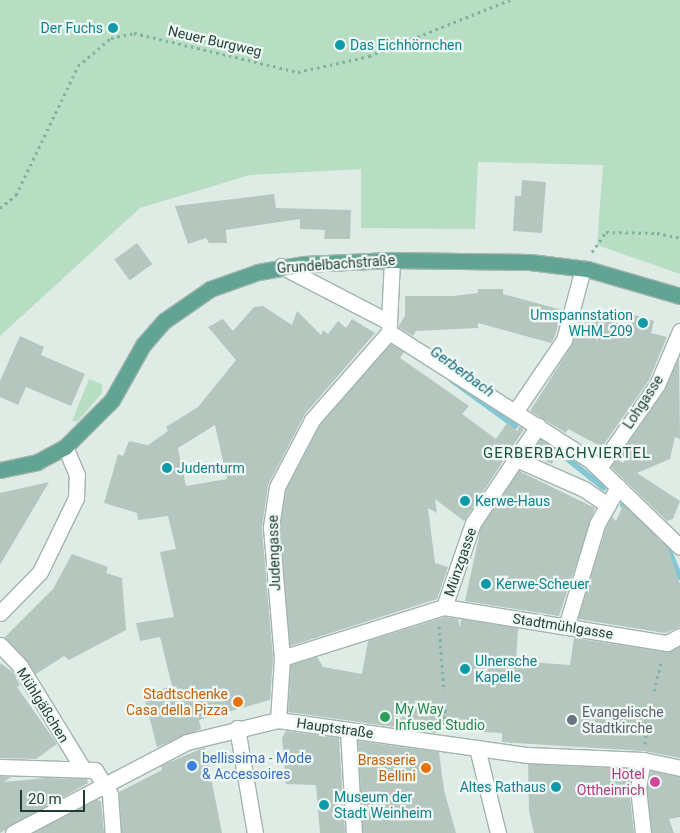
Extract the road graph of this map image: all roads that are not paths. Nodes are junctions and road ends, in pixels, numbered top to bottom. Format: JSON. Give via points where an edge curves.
{"nodes":[{"id":1,"x":392,"y":260,"type":"junction"},
{"id":2,"x":280,"y":266,"type":"junction"},
{"id":3,"x":585,"y":269,"type":"junction"},
{"id":4,"x":680,"y":296,"type":"edge"},
{"id":5,"x":389,"y":327,"type":"junction"},
{"id":6,"x":680,"y":331,"type":"edge"},
{"id":7,"x":515,"y":412,"type":"junction"},
{"id":8,"x":538,"y":426,"type":"junction"},
{"id":9,"x":65,"y":447,"type":"junction"},
{"id":10,"x":516,"y":459,"type":"junction"},
{"id":11,"x":599,"y":468,"type":"junction"},
{"id":12,"x":0,"y":470,"type":"edge"},
{"id":13,"x":618,"y":487,"type":"junction"},
{"id":14,"x":608,"y":505,"type":"junction"},
{"id":15,"x":680,"y":547,"type":"edge"},
{"id":16,"x":444,"y":607,"type":"junction"},
{"id":17,"x":0,"y":612,"type":"edge"},
{"id":18,"x":566,"y":627,"type":"junction"},
{"id":19,"x":673,"y":639,"type":"edge"},
{"id":20,"x":0,"y":646,"type":"edge"},
{"id":21,"x":282,"y":658,"type":"junction"},
{"id":22,"x":278,"y":720,"type":"junction"},
{"id":23,"x":237,"y":728,"type":"junction"},
{"id":24,"x":348,"y":730,"type":"junction"},
{"id":25,"x":477,"y":748,"type":"junction"},
{"id":26,"x":643,"y":760,"type":"junction"},
{"id":27,"x":0,"y":767,"type":"edge"},
{"id":28,"x":82,"y":767,"type":"junction"},
{"id":29,"x":680,"y":768,"type":"edge"},
{"id":30,"x":105,"y":785,"type":"junction"},
{"id":31,"x":13,"y":833,"type":"edge"},
{"id":32,"x":113,"y":833,"type":"edge"},
{"id":33,"x":255,"y":833,"type":"edge"},
{"id":34,"x":354,"y":833,"type":"edge"},
{"id":35,"x":498,"y":833,"type":"edge"},
{"id":36,"x":643,"y":833,"type":"edge"}],
"edges":[{"from":1,"to":2,"type":"main road","name":"Grundelbachstraße"},
{"from":1,"to":3,"type":"main road","name":"Grundelbachstraße","via":[[530,262]]},
{"from":1,"to":5,"type":"street"},
{"from":2,"to":5,"type":"street"},
{"from":2,"to":9,"type":"main road","name":"Grundelbachstraße","via":[[227,282],[180,307],[143,345],[107,406]]},
{"from":3,"to":4,"type":"main road","name":"Grundelbachstraße"},
{"from":3,"to":7,"type":"street","via":[[564,340]]},
{"from":5,"to":7,"type":"street"},
{"from":5,"to":21,"type":"street","name":"Judengasse","via":[[312,420],[277,487],[271,553]]},
{"from":6,"to":11,"type":"street","name":"Lohgasse","via":[[658,385]]},
{"from":7,"to":8,"type":"street"},
{"from":8,"to":10,"type":"street","name":"Münzgasse"},
{"from":8,"to":11,"type":"street"},
{"from":9,"to":12,"type":"main road","name":"Grundelbachstraße","via":[[37,462]]},
{"from":9,"to":17,"type":"street","via":[[77,475],[76,498],[40,572]]},
{"from":10,"to":14,"type":"street","via":[[584,489]]},
{"from":10,"to":16,"type":"street","name":"Münzgasse","via":[[473,523]]},
{"from":11,"to":13,"type":"street"},
{"from":13,"to":14,"type":"street"},
{"from":13,"to":15,"type":"street"},
{"from":14,"to":18,"type":"street","via":[[597,524]]},
{"from":16,"to":18,"type":"street","name":"Stadtmühlgasse"},
{"from":16,"to":21,"type":"street","name":"Münzgasse"},
{"from":18,"to":19,"type":"street","name":"Stadtmühlgasse"},
{"from":20,"to":28,"type":"street","name":"Mühlgäßchen","via":[[20,666]]},
{"from":21,"to":22,"type":"street","name":"Judengasse"},
{"from":22,"to":23,"type":"street","name":"Hauptstraße"},
{"from":22,"to":24,"type":"street","name":"Hauptstraße"},
{"from":23,"to":30,"type":"street","name":"Hauptstraße","via":[[187,742]]},
{"from":23,"to":33,"type":"street"},
{"from":24,"to":25,"type":"street","name":"Hauptstraße"},
{"from":24,"to":34,"type":"street"},
{"from":25,"to":26,"type":"street","name":"Hauptstraße","via":[[528,756]]},
{"from":25,"to":35,"type":"street"},
{"from":26,"to":29,"type":"street","name":"Hauptstraße"},
{"from":26,"to":36,"type":"street","via":[[638,788]]},
{"from":27,"to":28,"type":"street"},
{"from":28,"to":30,"type":"street","via":[[95,770]]},
{"from":30,"to":31,"type":"street","name":"Hauptstraße"},
{"from":30,"to":32,"type":"street"}]}
